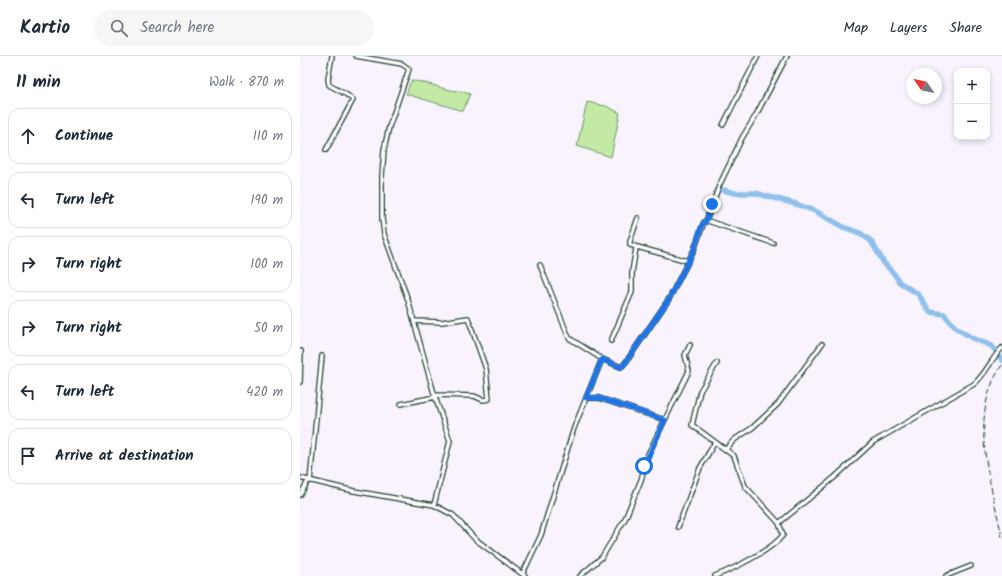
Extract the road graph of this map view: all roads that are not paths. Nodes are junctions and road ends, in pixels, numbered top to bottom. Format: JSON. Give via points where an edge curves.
{"nodes":[{"id":1,"x":332,"y":56,"type":"edge"},
{"id":2,"x":356,"y":56,"type":"edge"},
{"id":3,"x":758,"y":56,"type":"edge"},
{"id":4,"x":787,"y":56,"type":"edge"},
{"id":5,"x":723,"y":125,"type":"dead end"},
{"id":6,"x":326,"y":150,"type":"dead end"},
{"id":7,"x":638,"y":218,"type":"dead end"},
{"id":8,"x":706,"y":221,"type":"junction"},
{"id":9,"x":773,"y":243,"type":"dead end"},
{"id":10,"x":636,"y":248,"type":"junction"},
{"id":11,"x":688,"y":261,"type":"junction"},
{"id":12,"x":540,"y":265,"type":"dead end"},
{"id":13,"x":414,"y":321,"type":"junction"},
{"id":14,"x":611,"y":341,"type":"dead end"},
{"id":15,"x":822,"y":344,"type":"dead end"},
{"id":16,"x":690,"y":345,"type":"dead end"},
{"id":17,"x":1002,"y":348,"type":"edge"},
{"id":18,"x":301,"y":351,"type":"dead end"},
{"id":19,"x":322,"y":356,"type":"dead end"},
{"id":20,"x":602,"y":359,"type":"junction"},
{"id":21,"x":717,"y":363,"type":"dead end"},
{"id":22,"x":300,"y":382,"type":"edge"},
{"id":23,"x":435,"y":396,"type":"junction"},
{"id":24,"x":586,"y":398,"type":"junction"},
{"id":25,"x":401,"y":404,"type":"dead end"},
{"id":26,"x":665,"y":420,"type":"junction"},
{"id":27,"x":715,"y":442,"type":"junction"},
{"id":28,"x":726,"y":449,"type":"junction"},
{"id":29,"x":300,"y":478,"type":"edge"},
{"id":30,"x":309,"y":481,"type":"junction"},
{"id":31,"x":300,"y":495,"type":"edge"},
{"id":32,"x":434,"y":504,"type":"junction"},
{"id":33,"x":779,"y":523,"type":"junction"},
{"id":34,"x":678,"y":527,"type":"dead end"},
{"id":35,"x":971,"y":566,"type":"dead end"},
{"id":36,"x":524,"y":575,"type":"edge"},
{"id":37,"x":580,"y":576,"type":"edge"},
{"id":38,"x":715,"y":576,"type":"edge"},
{"id":39,"x":946,"y":576,"type":"edge"}],
"edges":[{"from":1,"to":6,"type":"street","via":[[329,85],[353,100]]},
{"from":2,"to":13,"type":"street","via":[[402,64],[409,69],[384,150],[382,218],[384,234]]},
{"from":3,"to":5,"type":"street"},
{"from":4,"to":8,"type":"street","via":[[742,138],[719,186]]},
{"from":7,"to":10,"type":"street","via":[[629,243]]},
{"from":8,"to":9,"type":"street"},
{"from":8,"to":11,"type":"street","via":[[702,225]]},
{"from":10,"to":11,"type":"street"},
{"from":10,"to":14,"type":"street","via":[[632,292]]},
{"from":11,"to":20,"type":"street","via":[[669,299],[625,365],[620,367]]},
{"from":12,"to":20,"type":"street","via":[[567,335]]},
{"from":13,"to":23,"type":"street"},
{"from":13,"to":23,"type":"street","via":[[442,322],[468,318],[486,369],[489,399],[483,400],[474,396]]},
{"from":15,"to":28,"type":"street","via":[[778,404]]},
{"from":16,"to":26,"type":"street","via":[[685,355],[689,371]]},
{"from":17,"to":33,"type":"street","via":[[974,384],[873,442]]},
{"from":18,"to":22,"type":"street"},
{"from":19,"to":30,"type":"street"},
{"from":20,"to":24,"type":"street"},
{"from":21,"to":27,"type":"street","via":[[700,391],[692,424]]},
{"from":23,"to":25,"type":"street"},
{"from":23,"to":32,"type":"street","via":[[450,441]]},
{"from":24,"to":26,"type":"street","via":[[599,398]]},
{"from":24,"to":36,"type":"street","via":[[552,494],[542,535]]},
{"from":26,"to":37,"type":"street","via":[[648,454],[641,480],[625,519],[602,557]]},
{"from":27,"to":28,"type":"street"},
{"from":27,"to":34,"type":"street","via":[[700,468]]},
{"from":28,"to":33,"type":"street","via":[[736,459],[745,486]]},
{"from":29,"to":30,"type":"street"},
{"from":30,"to":31,"type":"street"},
{"from":30,"to":32,"type":"street"},
{"from":32,"to":36,"type":"street","via":[[454,515],[475,539]]},
{"from":33,"to":38,"type":"street","via":[[783,535],[779,540],[748,560]]},
{"from":35,"to":39,"type":"street"}]}
